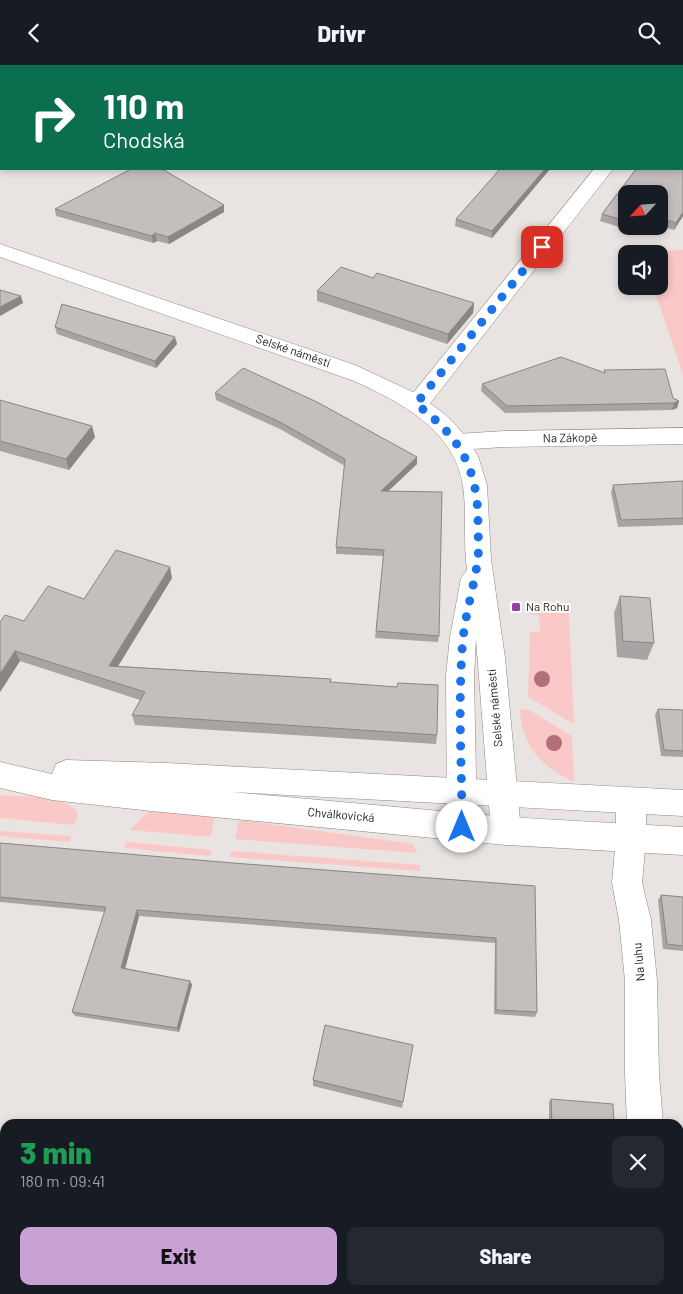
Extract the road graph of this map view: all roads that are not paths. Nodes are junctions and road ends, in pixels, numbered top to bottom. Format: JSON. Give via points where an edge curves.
{"nodes":[{"id":1,"x":603,"y":170,"type":"edge"},
{"id":2,"x":0,"y":250,"type":"edge"},
{"id":3,"x":416,"y":404,"type":"junction"},
{"id":4,"x":683,"y":436,"type":"edge"},
{"id":5,"x":457,"y":442,"type":"junction"},
{"id":6,"x":478,"y":557,"type":"junction"},
{"id":7,"x":0,"y":775,"type":"edge"},
{"id":8,"x":462,"y":791,"type":"junction"},
{"id":9,"x":503,"y":793,"type":"junction"},
{"id":10,"x":631,"y":801,"type":"junction"},
{"id":11,"x":683,"y":803,"type":"edge"},
{"id":12,"x":462,"y":827,"type":"junction"},
{"id":13,"x":506,"y":831,"type":"junction"},
{"id":14,"x":631,"y":838,"type":"junction"},
{"id":15,"x":683,"y":841,"type":"edge"},
{"id":16,"x":645,"y":1119,"type":"edge"}],
"edges":[{"from":1,"to":3,"type":"street"},
{"from":2,"to":3,"type":"street","name":"Selské náměstí","via":[[347,370],[396,391]]},
{"from":3,"to":5,"type":"street","name":"Selské náměstí"},
{"from":4,"to":5,"type":"street","name":"Na Zákopě"},
{"from":5,"to":6,"type":"street","name":"Selské náměstí","via":[[474,481]]},
{"from":6,"to":8,"type":"street","name":"Selské náměstí","via":[[462,637]]},
{"from":6,"to":9,"type":"street","name":"Selské náměstí","via":[[489,634]]},
{"from":7,"to":8,"type":"street","name":"Chválkovická","via":[[102,773]]},
{"from":7,"to":12,"type":"street","name":"Chválkovická","via":[[52,787],[114,794]]},
{"from":8,"to":9,"type":"street","name":"Chválkovická"},
{"from":8,"to":12,"type":"street","name":"Selské náměstí"},
{"from":9,"to":10,"type":"street","name":"Chválkovická"},
{"from":9,"to":13,"type":"street","name":"Selské náměstí"},
{"from":10,"to":11,"type":"street","name":"Chválkovická"},
{"from":10,"to":14,"type":"street","name":"Na luhu"},
{"from":12,"to":13,"type":"street","name":"Chválkovická"},
{"from":13,"to":14,"type":"street","name":"Chválkovická"},
{"from":14,"to":15,"type":"street","name":"Chválkovická"},
{"from":14,"to":16,"type":"street","name":"Na luhu","via":[[627,883],[635,920],[641,981]]}]}
